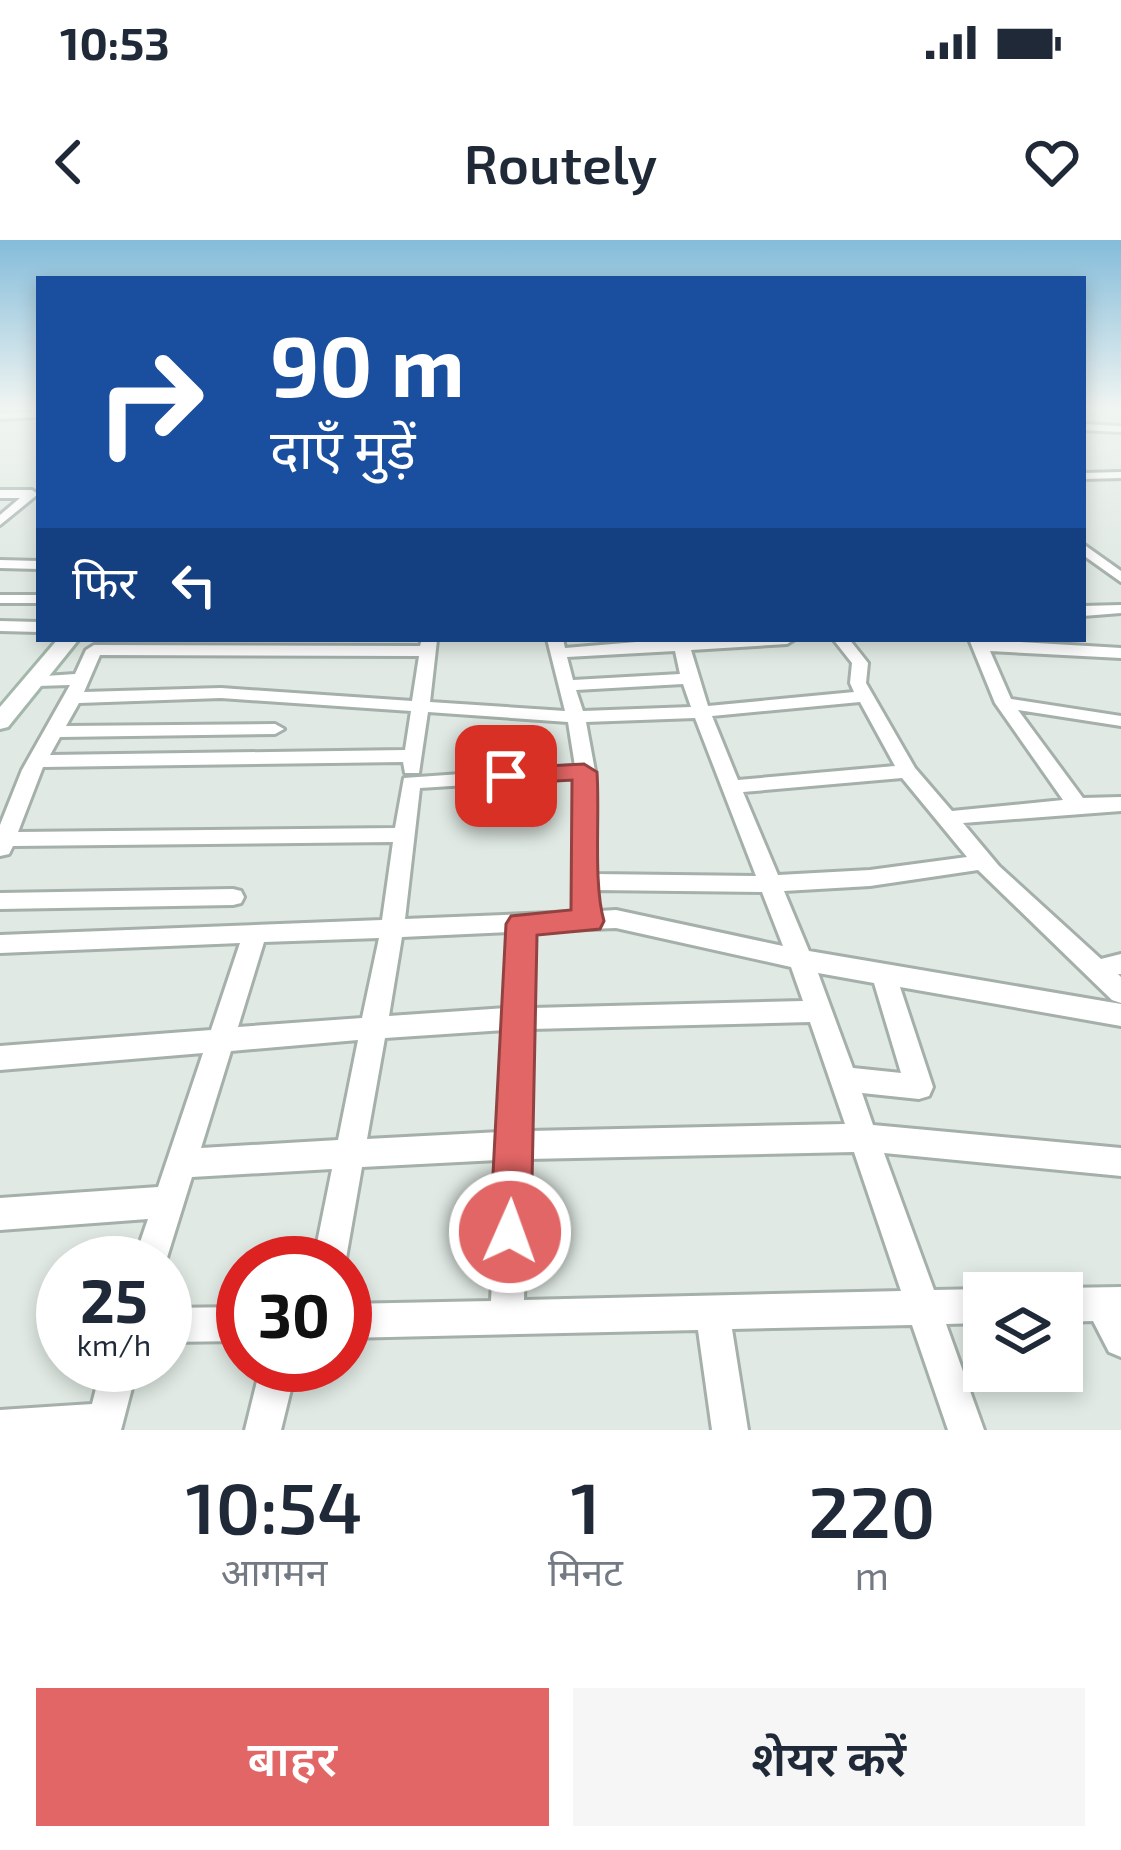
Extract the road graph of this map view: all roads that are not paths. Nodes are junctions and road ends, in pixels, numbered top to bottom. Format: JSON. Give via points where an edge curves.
{"nodes":[{"id":1,"x":1121,"y":475,"type":"edge"},
{"id":2,"x":1086,"y":476,"type":"edge"},
{"id":3,"x":0,"y":494,"type":"edge"},
{"id":4,"x":36,"y":515,"type":"edge"},
{"id":5,"x":5,"y":517,"type":"edge"},
{"id":6,"x":1121,"y":560,"type":"edge"},
{"id":7,"x":0,"y":564,"type":"edge"},
{"id":8,"x":1094,"y":564,"type":"edge"},
{"id":9,"x":36,"y":566,"type":"edge"},
{"id":10,"x":1121,"y":578,"type":"edge"},
{"id":11,"x":0,"y":599,"type":"edge"},
{"id":12,"x":36,"y":599,"type":"edge"},
{"id":13,"x":1121,"y":609,"type":"edge"},
{"id":14,"x":1086,"y":610,"type":"edge"},
{"id":15,"x":0,"y":626,"type":"edge"},
{"id":16,"x":36,"y":627,"type":"edge"},
{"id":17,"x":67,"y":642,"type":"edge"},
{"id":18,"x":682,"y":642,"type":"edge"},
{"id":19,"x":843,"y":642,"type":"edge"},
{"id":20,"x":979,"y":643,"type":"edge"},
{"id":21,"x":428,"y":645,"type":"edge"},
{"id":22,"x":557,"y":646,"type":"edge"},
{"id":23,"x":1121,"y":653,"type":"edge"},
{"id":24,"x":690,"y":679,"type":"junction"},
{"id":25,"x":37,"y":681,"type":"junction"},
{"id":26,"x":568,"y":685,"type":"junction"},
{"id":27,"x":77,"y":688,"type":"junction"},
{"id":28,"x":867,"y":696,"type":"junction"},
{"id":29,"x":1004,"y":704,"type":"junction"},
{"id":30,"x":418,"y":707,"type":"junction"},
{"id":31,"x":701,"y":712,"type":"junction"},
{"id":32,"x":4,"y":713,"type":"edge"},
{"id":33,"x":574,"y":716,"type":"junction"},
{"id":34,"x":1121,"y":721,"type":"edge"},
{"id":35,"x":275,"y":729,"type":"dead end"},
{"id":36,"x":54,"y":733,"type":"junction"},
{"id":37,"x":414,"y":756,"type":"junction"},
{"id":38,"x":37,"y":761,"type":"junction"},
{"id":39,"x":908,"y":771,"type":"junction"},
{"id":40,"x":584,"y":772,"type":"junction"},
{"id":41,"x":411,"y":782,"type":"junction"},
{"id":42,"x":731,"y":787,"type":"junction"},
{"id":43,"x":1121,"y":804,"type":"edge"},
{"id":44,"x":1077,"y":805,"type":"junction"},
{"id":45,"x":947,"y":818,"type":"junction"},
{"id":46,"x":404,"y":835,"type":"junction"},
{"id":47,"x":2,"y":845,"type":"edge"},
{"id":48,"x":983,"y":862,"type":"junction"},
{"id":49,"x":586,"y":882,"type":"junction"},
{"id":50,"x":772,"y":883,"type":"junction"},
{"id":51,"x":233,"y":897,"type":"dead end"},
{"id":52,"x":0,"y":901,"type":"edge"},
{"id":53,"x":589,"y":921,"type":"junction"},
{"id":54,"x":522,"y":924,"type":"junction"},
{"id":55,"x":392,"y":929,"type":"junction"},
{"id":56,"x":255,"y":934,"type":"junction"},
{"id":57,"x":0,"y":944,"type":"edge"},
{"id":58,"x":800,"y":960,"type":"junction"},
{"id":59,"x":1109,"y":967,"type":"edge"},
{"id":60,"x":884,"y":975,"type":"junction"},
{"id":61,"x":1121,"y":993,"type":"edge"},
{"id":62,"x":819,"y":1011,"type":"junction"},
{"id":63,"x":1121,"y":1015,"type":"edge"},
{"id":64,"x":518,"y":1018,"type":"junction"},
{"id":65,"x":374,"y":1027,"type":"junction"},
{"id":66,"x":223,"y":1037,"type":"junction"},
{"id":67,"x":0,"y":1058,"type":"edge"},
{"id":68,"x":843,"y":1079,"type":"junction"},
{"id":69,"x":863,"y":1138,"type":"junction"},
{"id":70,"x":514,"y":1146,"type":"junction"},
{"id":71,"x":350,"y":1154,"type":"junction"},
{"id":72,"x":1121,"y":1162,"type":"edge"},
{"id":73,"x":182,"y":1163,"type":"junction"},
{"id":74,"x":169,"y":1202,"type":"junction"},
{"id":75,"x":0,"y":1214,"type":"edge"},
{"id":76,"x":157,"y":1236,"type":"edge"},
{"id":77,"x":334,"y":1236,"type":"edge"},
{"id":78,"x":1112,"y":1304,"type":"edge"},
{"id":79,"x":923,"y":1306,"type":"junction"},
{"id":80,"x":963,"y":1306,"type":"edge"},
{"id":81,"x":712,"y":1312,"type":"junction"},
{"id":82,"x":507,"y":1317,"type":"junction"},
{"id":83,"x":372,"y":1320,"type":"edge"},
{"id":84,"x":1121,"y":1340,"type":"edge"},
{"id":85,"x":113,"y":1392,"type":"edge"},
{"id":86,"x":272,"y":1392,"type":"edge"},
{"id":87,"x":104,"y":1425,"type":"edge"},
{"id":88,"x":0,"y":1428,"type":"edge"},
{"id":89,"x":263,"y":1430,"type":"edge"},
{"id":90,"x":730,"y":1430,"type":"edge"},
{"id":91,"x":966,"y":1430,"type":"edge"}],
"edges":[{"from":1,"to":2,"type":"street"},
{"from":3,"to":5,"type":"street","via":[[32,494]]},
{"from":4,"to":5,"type":"street"},
{"from":6,"to":8,"type":"street"},
{"from":7,"to":9,"type":"street"},
{"from":8,"to":10,"type":"street"},
{"from":11,"to":12,"type":"street"},
{"from":13,"to":14,"type":"street"},
{"from":15,"to":16,"type":"street"},
{"from":17,"to":25,"type":"street"},
{"from":18,"to":22,"type":"street"},
{"from":18,"to":24,"type":"street"},
{"from":19,"to":28,"type":"street","via":[[860,664],[858,683]]},
{"from":20,"to":23,"type":"street"},
{"from":20,"to":29,"type":"street"},
{"from":21,"to":27,"type":"street","via":[[94,650]]},
{"from":21,"to":30,"type":"street"},
{"from":22,"to":26,"type":"street"},
{"from":24,"to":26,"type":"street"},
{"from":24,"to":31,"type":"street"},
{"from":25,"to":27,"type":"street"},
{"from":25,"to":32,"type":"street"},
{"from":26,"to":33,"type":"street"},
{"from":27,"to":30,"type":"street"},
{"from":27,"to":36,"type":"street"},
{"from":28,"to":31,"type":"street"},
{"from":28,"to":39,"type":"street"},
{"from":29,"to":34,"type":"street"},
{"from":29,"to":44,"type":"street"},
{"from":30,"to":33,"type":"street"},
{"from":30,"to":37,"type":"street"},
{"from":31,"to":33,"type":"street"},
{"from":31,"to":42,"type":"street"},
{"from":33,"to":40,"type":"street"},
{"from":35,"to":36,"type":"street"},
{"from":36,"to":38,"type":"street"},
{"from":37,"to":38,"type":"street"},
{"from":37,"to":41,"type":"street"},
{"from":38,"to":47,"type":"street"},
{"from":39,"to":42,"type":"street"},
{"from":39,"to":45,"type":"street"},
{"from":40,"to":41,"type":"street"},
{"from":40,"to":49,"type":"street"},
{"from":41,"to":46,"type":"street"},
{"from":42,"to":50,"type":"street"},
{"from":43,"to":44,"type":"street"},
{"from":44,"to":45,"type":"street"},
{"from":45,"to":48,"type":"street"},
{"from":46,"to":47,"type":"street"},
{"from":46,"to":55,"type":"street"},
{"from":48,"to":50,"type":"street"},
{"from":48,"to":59,"type":"street"},
{"from":49,"to":50,"type":"street"},
{"from":49,"to":53,"type":"street"},
{"from":50,"to":58,"type":"street"},
{"from":51,"to":52,"type":"street"},
{"from":53,"to":54,"type":"street"},
{"from":53,"to":58,"type":"street","via":[[616,919]]},
{"from":54,"to":55,"type":"street"},
{"from":54,"to":64,"type":"street"},
{"from":55,"to":56,"type":"street"},
{"from":55,"to":65,"type":"street"},
{"from":56,"to":57,"type":"street"},
{"from":56,"to":66,"type":"street"},
{"from":58,"to":60,"type":"street"},
{"from":58,"to":62,"type":"street"},
{"from":59,"to":61,"type":"street"},
{"from":60,"to":63,"type":"street"},
{"from":60,"to":68,"type":"street","via":[[919,1087]]},
{"from":62,"to":64,"type":"street"},
{"from":62,"to":68,"type":"street"},
{"from":64,"to":65,"type":"street"},
{"from":64,"to":70,"type":"street"},
{"from":65,"to":66,"type":"street"},
{"from":65,"to":71,"type":"street"},
{"from":66,"to":67,"type":"street"},
{"from":66,"to":73,"type":"street"},
{"from":68,"to":69,"type":"street"},
{"from":69,"to":70,"type":"street"},
{"from":69,"to":72,"type":"street"},
{"from":69,"to":79,"type":"street"},
{"from":70,"to":71,"type":"street"},
{"from":70,"to":82,"type":"street"},
{"from":71,"to":73,"type":"street"},
{"from":71,"to":77,"type":"street"},
{"from":73,"to":74,"type":"street"},
{"from":74,"to":75,"type":"street"},
{"from":74,"to":76,"type":"street"},
{"from":78,"to":84,"type":"street"},
{"from":79,"to":80,"type":"street"},
{"from":79,"to":81,"type":"street"},
{"from":79,"to":91,"type":"street"},
{"from":81,"to":82,"type":"street"},
{"from":81,"to":90,"type":"street"},
{"from":82,"to":83,"type":"street"},
{"from":85,"to":87,"type":"street"},
{"from":86,"to":89,"type":"street"},
{"from":87,"to":88,"type":"street"}]}
